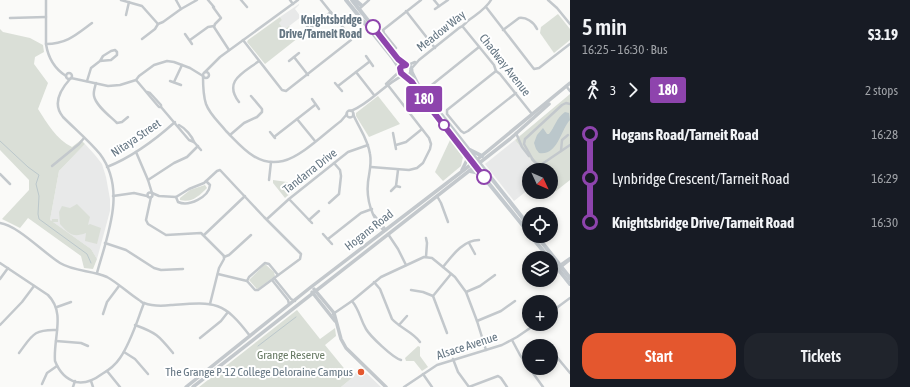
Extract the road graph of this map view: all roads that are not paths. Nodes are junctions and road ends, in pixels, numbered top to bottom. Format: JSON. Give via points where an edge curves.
{"nodes":[{"id":1,"x":46,"y":0,"type":"edge"},
{"id":2,"x":121,"y":0,"type":"edge"},
{"id":3,"x":176,"y":0,"type":"edge"},
{"id":4,"x":196,"y":0,"type":"edge"},
{"id":5,"x":208,"y":0,"type":"edge"},
{"id":6,"x":241,"y":0,"type":"edge"},
{"id":7,"x":248,"y":0,"type":"edge"},
{"id":8,"x":290,"y":0,"type":"edge"},
{"id":9,"x":298,"y":0,"type":"edge"},
{"id":10,"x":321,"y":0,"type":"edge"},
{"id":11,"x":346,"y":0,"type":"edge"},
{"id":12,"x":352,"y":0,"type":"edge"},
{"id":13,"x":355,"y":0,"type":"edge"},
{"id":14,"x":420,"y":0,"type":"edge"},
{"id":15,"x":434,"y":0,"type":"edge"},
{"id":16,"x":448,"y":0,"type":"edge"},
{"id":17,"x":491,"y":0,"type":"edge"},
{"id":18,"x":548,"y":0,"type":"edge"},
{"id":19,"x":368,"y":1,"type":"edge"},
{"id":20,"x":129,"y":2,"type":"junction"},
{"id":21,"x":243,"y":3,"type":"junction"},
{"id":22,"x":293,"y":4,"type":"junction"},
{"id":23,"x":439,"y":6,"type":"junction"},
{"id":24,"x":246,"y":8,"type":"dead end"},
{"id":25,"x":358,"y":8,"type":"junction"},
{"id":26,"x":486,"y":8,"type":"junction"},
{"id":27,"x":181,"y":9,"type":"junction"},
{"id":28,"x":435,"y":9,"type":"dead end"},
{"id":29,"x":406,"y":11,"type":"junction"},
{"id":30,"x":331,"y":12,"type":"junction"},
{"id":31,"x":126,"y":15,"type":"dead end"},
{"id":32,"x":46,"y":17,"type":"junction"},
{"id":33,"x":10,"y":18,"type":"dead end"},
{"id":34,"x":92,"y":23,"type":"dead end"},
{"id":35,"x":158,"y":24,"type":"junction"},
{"id":36,"x":570,"y":24,"type":"edge"},
{"id":37,"x":213,"y":26,"type":"junction"},
{"id":38,"x":464,"y":27,"type":"junction"},
{"id":39,"x":538,"y":29,"type":"dead end"},
{"id":40,"x":503,"y":30,"type":"junction"},
{"id":41,"x":185,"y":34,"type":"dead end"},
{"id":42,"x":315,"y":36,"type":"dead end"},
{"id":43,"x":142,"y":40,"type":"dead end"},
{"id":44,"x":190,"y":40,"type":"junction"},
{"id":45,"x":243,"y":40,"type":"junction"},
{"id":46,"x":46,"y":44,"type":"junction"},
{"id":47,"x":192,"y":44,"type":"dead end"},
{"id":48,"x":570,"y":44,"type":"edge"},
{"id":49,"x":479,"y":47,"type":"junction"},
{"id":50,"x":396,"y":48,"type":"dead end"},
{"id":51,"x":435,"y":48,"type":"junction"},
{"id":52,"x":230,"y":50,"type":"junction"},
{"id":53,"x":299,"y":53,"type":"dead end"},
{"id":54,"x":366,"y":56,"type":"dead end"},
{"id":55,"x":294,"y":57,"type":"junction"},
{"id":56,"x":419,"y":60,"type":"junction"},
{"id":57,"x":259,"y":61,"type":"junction"},
{"id":58,"x":289,"y":61,"type":"dead end"},
{"id":59,"x":100,"y":62,"type":"junction"},
{"id":60,"x":369,"y":62,"type":"junction"},
{"id":61,"x":182,"y":65,"type":"junction"},
{"id":62,"x":212,"y":65,"type":"junction"},
{"id":63,"x":407,"y":65,"type":"junction"},
{"id":64,"x":373,"y":66,"type":"dead end"},
{"id":65,"x":58,"y":69,"type":"junction"},
{"id":66,"x":400,"y":70,"type":"junction"},
{"id":67,"x":411,"y":70,"type":"junction"},
{"id":68,"x":195,"y":71,"type":"junction"},
{"id":69,"x":496,"y":71,"type":"junction"},
{"id":70,"x":205,"y":72,"type":"junction"},
{"id":71,"x":356,"y":72,"type":"junction"},
{"id":72,"x":67,"y":73,"type":"junction"},
{"id":73,"x":209,"y":74,"type":"junction"},
{"id":74,"x":308,"y":75,"type":"junction"},
{"id":75,"x":404,"y":75,"type":"junction"},
{"id":76,"x":203,"y":76,"type":"junction"},
{"id":77,"x":66,"y":77,"type":"junction"},
{"id":78,"x":71,"y":77,"type":"junction"},
{"id":79,"x":208,"y":78,"type":"junction"},
{"id":80,"x":394,"y":79,"type":"junction"},
{"id":81,"x":136,"y":80,"type":"junction"},
{"id":82,"x":170,"y":80,"type":"dead end"},
{"id":83,"x":87,"y":81,"type":"junction"},
{"id":84,"x":174,"y":82,"type":"junction"},
{"id":85,"x":96,"y":83,"type":"junction"},
{"id":86,"x":335,"y":83,"type":"dead end"},
{"id":87,"x":387,"y":84,"type":"junction"},
{"id":88,"x":204,"y":85,"type":"junction"},
{"id":89,"x":181,"y":86,"type":"dead end"},
{"id":90,"x":338,"y":86,"type":"junction"},
{"id":91,"x":567,"y":86,"type":"edge"},
{"id":92,"x":63,"y":88,"type":"junction"},
{"id":93,"x":428,"y":88,"type":"dead end"},
{"id":94,"x":342,"y":91,"type":"dead end"},
{"id":95,"x":570,"y":91,"type":"edge"},
{"id":96,"x":516,"y":93,"type":"junction"},
{"id":97,"x":374,"y":95,"type":"junction"},
{"id":98,"x":251,"y":96,"type":"dead end"},
{"id":99,"x":312,"y":100,"type":"dead end"},
{"id":100,"x":239,"y":102,"type":"dead end"},
{"id":101,"x":570,"y":104,"type":"edge"},
{"id":102,"x":316,"y":105,"type":"junction"},
{"id":103,"x":358,"y":107,"type":"junction"},
{"id":104,"x":319,"y":109,"type":"dead end"},
{"id":105,"x":351,"y":111,"type":"junction"},
{"id":106,"x":347,"y":114,"type":"junction"},
{"id":107,"x":353,"y":114,"type":"junction"},
{"id":108,"x":533,"y":114,"type":"junction"},
{"id":109,"x":128,"y":117,"type":"dead end"},
{"id":110,"x":349,"y":117,"type":"junction"},
{"id":111,"x":297,"y":119,"type":"junction"},
{"id":112,"x":531,"y":120,"type":"junction"},
{"id":113,"x":341,"y":121,"type":"junction"},
{"id":114,"x":175,"y":122,"type":"junction"},
{"id":115,"x":357,"y":122,"type":"junction"},
{"id":116,"x":422,"y":129,"type":"junction"},
{"id":117,"x":270,"y":132,"type":"dead end"},
{"id":118,"x":393,"y":133,"type":"dead end"},
{"id":119,"x":516,"y":133,"type":"junction"},
{"id":120,"x":230,"y":135,"type":"junction"},
{"id":121,"x":568,"y":135,"type":"dead end"},
{"id":122,"x":84,"y":138,"type":"junction"},
{"id":123,"x":510,"y":139,"type":"junction"},
{"id":124,"x":88,"y":141,"type":"junction"},
{"id":125,"x":315,"y":141,"type":"junction"},
{"id":126,"x":79,"y":144,"type":"junction"},
{"id":127,"x":368,"y":145,"type":"junction"},
{"id":128,"x":396,"y":145,"type":"junction"},
{"id":129,"x":570,"y":145,"type":"edge"},
{"id":130,"x":198,"y":146,"type":"junction"},
{"id":131,"x":492,"y":147,"type":"junction"},
{"id":132,"x":396,"y":149,"type":"dead end"},
{"id":133,"x":468,"y":149,"type":"junction"},
{"id":134,"x":201,"y":150,"type":"dead end"},
{"id":135,"x":561,"y":151,"type":"junction"},
{"id":136,"x":136,"y":152,"type":"junction"},
{"id":137,"x":482,"y":156,"type":"junction"},
{"id":138,"x":468,"y":158,"type":"junction"},
{"id":139,"x":533,"y":160,"type":"junction"},
{"id":140,"x":271,"y":162,"type":"junction"},
{"id":141,"x":334,"y":163,"type":"junction"},
{"id":142,"x":476,"y":163,"type":"junction"},
{"id":143,"x":537,"y":163,"type":"edge"},
{"id":144,"x":545,"y":163,"type":"edge"},
{"id":145,"x":52,"y":166,"type":"dead end"},
{"id":146,"x":107,"y":167,"type":"junction"},
{"id":147,"x":372,"y":167,"type":"junction"},
{"id":148,"x":398,"y":170,"type":"junction"},
{"id":149,"x":470,"y":171,"type":"junction"},
{"id":150,"x":460,"y":173,"type":"junction"},
{"id":151,"x":0,"y":174,"type":"edge"},
{"id":152,"x":484,"y":177,"type":"junction"},
{"id":153,"x":148,"y":180,"type":"junction"},
{"id":154,"x":269,"y":180,"type":"dead end"},
{"id":155,"x":206,"y":181,"type":"junction"},
{"id":156,"x":10,"y":184,"type":"dead end"},
{"id":157,"x":396,"y":186,"type":"junction"},
{"id":158,"x":400,"y":187,"type":"dead end"},
{"id":159,"x":391,"y":191,"type":"dead end"},
{"id":160,"x":150,"y":195,"type":"junction"},
{"id":161,"x":113,"y":196,"type":"junction"},
{"id":162,"x":245,"y":196,"type":"junction"},
{"id":163,"x":437,"y":196,"type":"junction"},
{"id":164,"x":176,"y":197,"type":"junction"},
{"id":165,"x":289,"y":198,"type":"junction"},
{"id":166,"x":329,"y":203,"type":"dead end"},
{"id":167,"x":372,"y":209,"type":"junction"},
{"id":168,"x":320,"y":211,"type":"dead end"},
{"id":169,"x":268,"y":218,"type":"junction"},
{"id":170,"x":522,"y":218,"type":"edge"},
{"id":171,"x":309,"y":220,"type":"junction"},
{"id":172,"x":448,"y":222,"type":"dead end"},
{"id":173,"x":0,"y":223,"type":"edge"},
{"id":174,"x":312,"y":223,"type":"dead end"},
{"id":175,"x":522,"y":224,"type":"edge"},
{"id":176,"x":385,"y":231,"type":"junction"},
{"id":177,"x":323,"y":234,"type":"dead end"},
{"id":178,"x":388,"y":234,"type":"junction"},
{"id":179,"x":204,"y":235,"type":"junction"},
{"id":180,"x":251,"y":235,"type":"dead end"},
{"id":181,"x":426,"y":238,"type":"dead end"},
{"id":182,"x":328,"y":239,"type":"junction"},
{"id":183,"x":479,"y":240,"type":"dead end"},
{"id":184,"x":105,"y":243,"type":"junction"},
{"id":185,"x":469,"y":243,"type":"junction"},
{"id":186,"x":537,"y":243,"type":"edge"},
{"id":187,"x":542,"y":243,"type":"edge"},
{"id":188,"x":332,"y":244,"type":"dead end"},
{"id":189,"x":544,"y":251,"type":"edge"},
{"id":190,"x":475,"y":254,"type":"dead end"},
{"id":191,"x":224,"y":257,"type":"junction"},
{"id":192,"x":426,"y":257,"type":"junction"},
{"id":193,"x":570,"y":259,"type":"edge"},
{"id":194,"x":0,"y":263,"type":"edge"},
{"id":195,"x":406,"y":265,"type":"junction"},
{"id":196,"x":443,"y":267,"type":"junction"},
{"id":197,"x":560,"y":267,"type":"junction"},
{"id":198,"x":8,"y":268,"type":"junction"},
{"id":199,"x":183,"y":269,"type":"dead end"},
{"id":200,"x":97,"y":274,"type":"junction"},
{"id":201,"x":218,"y":274,"type":"junction"},
{"id":202,"x":451,"y":274,"type":"junction"},
{"id":203,"x":278,"y":275,"type":"junction"},
{"id":204,"x":495,"y":275,"type":"dead end"},
{"id":205,"x":570,"y":278,"type":"edge"},
{"id":206,"x":0,"y":279,"type":"edge"},
{"id":207,"x":273,"y":279,"type":"junction"},
{"id":208,"x":247,"y":281,"type":"junction"},
{"id":209,"x":374,"y":282,"type":"junction"},
{"id":210,"x":570,"y":284,"type":"edge"},
{"id":211,"x":34,"y":286,"type":"junction"},
{"id":212,"x":119,"y":286,"type":"junction"},
{"id":213,"x":311,"y":287,"type":"junction"},
{"id":214,"x":411,"y":290,"type":"dead end"},
{"id":215,"x":314,"y":292,"type":"junction"},
{"id":216,"x":466,"y":292,"type":"junction"},
{"id":217,"x":433,"y":296,"type":"junction"},
{"id":218,"x":570,"y":297,"type":"edge"},
{"id":219,"x":295,"y":301,"type":"junction"},
{"id":220,"x":352,"y":301,"type":"junction"},
{"id":221,"x":515,"y":301,"type":"dead end"},
{"id":222,"x":71,"y":302,"type":"dead end"},
{"id":223,"x":144,"y":303,"type":"junction"},
{"id":224,"x":210,"y":304,"type":"junction"},
{"id":225,"x":290,"y":305,"type":"junction"},
{"id":226,"x":57,"y":307,"type":"junction"},
{"id":227,"x":558,"y":307,"type":"edge"},
{"id":228,"x":228,"y":312,"type":"junction"},
{"id":229,"x":103,"y":314,"type":"dead end"},
{"id":230,"x":332,"y":314,"type":"junction"},
{"id":231,"x":407,"y":316,"type":"dead end"},
{"id":232,"x":477,"y":321,"type":"junction"},
{"id":233,"x":0,"y":325,"type":"edge"},
{"id":234,"x":135,"y":325,"type":"junction"},
{"id":235,"x":398,"y":325,"type":"junction"},
{"id":236,"x":57,"y":330,"type":"junction"},
{"id":237,"x":526,"y":331,"type":"edge"},
{"id":238,"x":447,"y":333,"type":"dead end"},
{"id":239,"x":200,"y":338,"type":"dead end"},
{"id":240,"x":251,"y":338,"type":"junction"},
{"id":241,"x":512,"y":340,"type":"junction"},
{"id":242,"x":56,"y":341,"type":"junction"},
{"id":243,"x":420,"y":342,"type":"dead end"},
{"id":244,"x":240,"y":344,"type":"junction"},
{"id":245,"x":88,"y":346,"type":"dead end"},
{"id":246,"x":243,"y":348,"type":"junction"},
{"id":247,"x":486,"y":350,"type":"junction"},
{"id":248,"x":124,"y":352,"type":"junction"},
{"id":249,"x":19,"y":353,"type":"dead end"},
{"id":250,"x":173,"y":353,"type":"dead end"},
{"id":251,"x":522,"y":356,"type":"edge"},
{"id":252,"x":558,"y":358,"type":"edge"},
{"id":253,"x":453,"y":359,"type":"junction"},
{"id":254,"x":401,"y":360,"type":"dead end"},
{"id":255,"x":57,"y":366,"type":"junction"},
{"id":256,"x":107,"y":371,"type":"junction"},
{"id":257,"x":570,"y":373,"type":"edge"},
{"id":258,"x":148,"y":374,"type":"dead end"},
{"id":259,"x":423,"y":374,"type":"junction"},
{"id":260,"x":535,"y":375,"type":"edge"},
{"id":261,"x":75,"y":381,"type":"junction"},
{"id":262,"x":91,"y":381,"type":"junction"},
{"id":263,"x":42,"y":384,"type":"dead end"},
{"id":264,"x":73,"y":387,"type":"edge"},
{"id":265,"x":93,"y":387,"type":"edge"},
{"id":266,"x":120,"y":387,"type":"edge"},
{"id":267,"x":186,"y":387,"type":"edge"},
{"id":268,"x":193,"y":387,"type":"edge"},
{"id":269,"x":386,"y":387,"type":"edge"},
{"id":270,"x":404,"y":387,"type":"edge"},
{"id":271,"x":432,"y":387,"type":"edge"},
{"id":272,"x":470,"y":387,"type":"edge"},
{"id":273,"x":507,"y":387,"type":"edge"},
{"id":274,"x":543,"y":387,"type":"edge"}],
"edges":[{"from":1,"to":32,"type":"street"},
{"from":2,"to":20,"type":"street"},
{"from":3,"to":27,"type":"street"},
{"from":4,"to":27,"type":"street"},
{"from":5,"to":37,"type":"street","via":[[221,18]]},
{"from":6,"to":21,"type":"street"},
{"from":7,"to":21,"type":"street"},
{"from":8,"to":22,"type":"street"},
{"from":9,"to":22,"type":"street"},
{"from":10,"to":30,"type":"street"},
{"from":11,"to":25,"type":"main road"},
{"from":12,"to":25,"type":"main road"},
{"from":13,"to":25,"type":"main road"},
{"from":14,"to":29,"type":"street"},
{"from":15,"to":23,"type":"street"},
{"from":16,"to":23,"type":"street"},
{"from":17,"to":26,"type":"street","name":"Meadow Way"},
{"from":18,"to":36,"type":"street"},
{"from":19,"to":25,"type":"street"},
{"from":20,"to":31,"type":"street"},
{"from":20,"to":35,"type":"street","via":[[142,6]]},
{"from":21,"to":24,"type":"street"},
{"from":22,"to":45,"type":"street"},
{"from":23,"to":28,"type":"street"},
{"from":25,"to":63,"type":"main road","via":[[398,59]]},
{"from":25,"to":66,"type":"main road"},
{"from":26,"to":38,"type":"street","name":"Meadow Way","via":[[467,21]]},
{"from":26,"to":40,"type":"street"},
{"from":27,"to":35,"type":"street"},
{"from":29,"to":50,"type":"street","via":[[383,30]]},
{"from":29,"to":51,"type":"street"},
{"from":30,"to":42,"type":"street","via":[[308,28]]},
{"from":30,"to":74,"type":"street","via":[[351,40]]},
{"from":32,"to":33,"type":"street"},
{"from":32,"to":46,"type":"street"},
{"from":34,"to":46,"type":"street","via":[[67,41]]},
{"from":35,"to":43,"type":"street"},
{"from":37,"to":44,"type":"street"},
{"from":37,"to":52,"type":"street"},
{"from":38,"to":49,"type":"street","name":"Chadway Avenue"},
{"from":38,"to":51,"type":"street","name":"Meadow Way","via":[[459,28]]},
{"from":39,"to":40,"type":"street","via":[[534,23],[522,17]]},
{"from":40,"to":48,"type":"street","via":[[535,69]]},
{"from":41,"to":44,"type":"street"},
{"from":44,"to":47,"type":"street"},
{"from":45,"to":52,"type":"street"},
{"from":45,"to":57,"type":"street"},
{"from":46,"to":65,"type":"street","via":[[50,59]]},
{"from":49,"to":69,"type":"street","name":"Chadway Avenue"},
{"from":49,"to":93,"type":"street"},
{"from":51,"to":56,"type":"street","name":"Meadow Way"},
{"from":52,"to":62,"type":"street"},
{"from":53,"to":55,"type":"street"},
{"from":54,"to":60,"type":"street"},
{"from":55,"to":58,"type":"street"},
{"from":55,"to":74,"type":"street"},
{"from":56,"to":63,"type":"street","name":"Meadow Way"},
{"from":56,"to":67,"type":"street","name":"Meadow Way"},
{"from":57,"to":74,"type":"street","via":[[284,92]]},
{"from":57,"to":100,"type":"street","via":[[234,82],[232,89]]},
{"from":59,"to":59,"type":"street","via":[[102,57],[111,51],[118,52],[111,60]]},
{"from":59,"to":83,"type":"street","via":[[90,70]]},
{"from":60,"to":64,"type":"street"},
{"from":60,"to":71,"type":"street"},
{"from":61,"to":68,"type":"street"},
{"from":61,"to":81,"type":"street","via":[[170,61],[160,62]]},
{"from":61,"to":84,"type":"street"},
{"from":62,"to":70,"type":"street"},
{"from":62,"to":73,"type":"street"},
{"from":63,"to":66,"type":"main road","via":[[402,66]]},
{"from":63,"to":67,"type":"main road"},
{"from":65,"to":72,"type":"street"},
{"from":65,"to":77,"type":"street"},
{"from":66,"to":75,"type":"main road"},
{"from":66,"to":80,"type":"street"},
{"from":67,"to":75,"type":"main road","via":[[409,74]]},
{"from":67,"to":133,"type":"main road","via":[[418,85]]},
{"from":68,"to":70,"type":"street"},
{"from":68,"to":76,"type":"street"},
{"from":69,"to":96,"type":"street","name":"Chadway Avenue"},
{"from":69,"to":96,"type":"street","via":[[447,110],[447,114],[461,131],[464,133]]},
{"from":70,"to":73,"type":"street"},
{"from":70,"to":76,"type":"street"},
{"from":71,"to":90,"type":"street"},
{"from":71,"to":97,"type":"street"},
{"from":72,"to":77,"type":"street"},
{"from":72,"to":78,"type":"street","via":[[70,72]]},
{"from":73,"to":79,"type":"street"},
{"from":75,"to":80,"type":"street"},
{"from":75,"to":138,"type":"main road","via":[[413,83]]},
{"from":76,"to":79,"type":"street"},
{"from":76,"to":88,"type":"street"},
{"from":77,"to":78,"type":"street"},
{"from":77,"to":92,"type":"street"},
{"from":78,"to":83,"type":"street"},
{"from":78,"to":92,"type":"street"},
{"from":79,"to":88,"type":"street"},
{"from":80,"to":87,"type":"street"},
{"from":81,"to":85,"type":"street","via":[[108,86]]},
{"from":81,"to":114,"type":"street","via":[[147,95]]},
{"from":82,"to":84,"type":"street"},
{"from":83,"to":85,"type":"street"},
{"from":84,"to":89,"type":"street"},
{"from":85,"to":109,"type":"street","via":[[94,97],[98,104],[117,123]]},
{"from":86,"to":90,"type":"street"},
{"from":87,"to":97,"type":"street"},
{"from":87,"to":116,"type":"street"},
{"from":88,"to":120,"type":"street","via":[[204,98],[209,110]]},
{"from":90,"to":94,"type":"street"},
{"from":91,"to":95,"type":"street"},
{"from":91,"to":108,"type":"street","name":"Hogans Road"},
{"from":91,"to":112,"type":"street","name":"Hogans Road"},
{"from":92,"to":122,"type":"street","via":[[58,100],[58,110]]},
{"from":96,"to":108,"type":"street","name":"Chadway Avenue"},
{"from":97,"to":103,"type":"street"},
{"from":98,"to":120,"type":"street","via":[[262,109],[261,113]]},
{"from":99,"to":102,"type":"street"},
{"from":101,"to":139,"type":"street","via":[[562,105],[525,139],[524,144]]},
{"from":102,"to":104,"type":"street"},
{"from":102,"to":111,"type":"street"},
{"from":103,"to":105,"type":"street"},
{"from":103,"to":107,"type":"street"},
{"from":105,"to":106,"type":"street"},
{"from":105,"to":107,"type":"street"},
{"from":106,"to":110,"type":"street"},
{"from":106,"to":113,"type":"street"},
{"from":107,"to":110,"type":"street"},
{"from":107,"to":115,"type":"street"},
{"from":108,"to":112,"type":"street"},
{"from":108,"to":131,"type":"street","name":"Hogans Road"},
{"from":110,"to":113,"type":"street"},
{"from":110,"to":115,"type":"street"},
{"from":111,"to":117,"type":"street","via":[[275,137]]},
{"from":111,"to":125,"type":"street"},
{"from":112,"to":119,"type":"street","name":"Hogans Road"},
{"from":113,"to":125,"type":"street"},
{"from":114,"to":130,"type":"street","via":[[189,140]]},
{"from":114,"to":136,"type":"street","name":"Nitaya Street"},
{"from":115,"to":127,"type":"street"},
{"from":116,"to":128,"type":"street","via":[[406,142]]},
{"from":116,"to":148,"type":"street","via":[[431,144],[426,158],[413,170]]},
{"from":118,"to":128,"type":"street"},
{"from":119,"to":123,"type":"street","name":"Hogans Road"},
{"from":119,"to":139,"type":"street","via":[[522,147]]},
{"from":120,"to":140,"type":"street","via":[[257,159]]},
{"from":121,"to":135,"type":"street","via":[[562,140]]},
{"from":122,"to":124,"type":"street"},
{"from":122,"to":126,"type":"street"},
{"from":123,"to":131,"type":"street","via":[[507,137]]},
{"from":123,"to":142,"type":"street","name":"Hogans Road"},
{"from":124,"to":126,"type":"street"},
{"from":124,"to":146,"type":"street"},
{"from":125,"to":140,"type":"street","via":[[285,161]]},
{"from":126,"to":145,"type":"street"},
{"from":127,"to":141,"type":"street","name":"Tandarra Drive","via":[[352,150]]},
{"from":127,"to":147,"type":"street"},
{"from":128,"to":132,"type":"street"},
{"from":129,"to":135,"type":"street"},
{"from":130,"to":134,"type":"street"},
{"from":130,"to":153,"type":"street","via":[[187,157]]},
{"from":131,"to":137,"type":"street","name":"Hogans Road"},
{"from":133,"to":137,"type":"main road"},
{"from":133,"to":142,"type":"main road"},
{"from":135,"to":144,"type":"street"},
{"from":136,"to":146,"type":"street","name":"Nitaya Street"},
{"from":136,"to":153,"type":"street"},
{"from":137,"to":142,"type":"street","name":"Hogans Road"},
{"from":138,"to":142,"type":"main road"},
{"from":138,"to":150,"type":"street"},
{"from":139,"to":143,"type":"street"},
{"from":140,"to":154,"type":"street"},
{"from":141,"to":165,"type":"street","name":"Tandarra Drive"},
{"from":141,"to":166,"type":"street","via":[[341,176],[338,196]]},
{"from":142,"to":149,"type":"street","name":"Hogans Road"},
{"from":142,"to":150,"type":"street","name":"Hogans Road"},
{"from":142,"to":152,"type":"main road"},
{"from":142,"to":170,"type":"main road"},
{"from":146,"to":161,"type":"street"},
{"from":147,"to":148,"type":"street"},
{"from":147,"to":167,"type":"street","via":[[368,197]]},
{"from":148,"to":157,"type":"street"},
{"from":149,"to":152,"type":"main road"},
{"from":149,"to":163,"type":"street","name":"Hogans Road"},
{"from":150,"to":176,"type":"street","name":"Hogans Road"},
{"from":151,"to":156,"type":"street"},
{"from":152,"to":175,"type":"main road"},
{"from":153,"to":160,"type":"street"},
{"from":155,"to":162,"type":"street","via":[[218,170]]},
{"from":155,"to":164,"type":"street"},
{"from":155,"to":164,"type":"street","via":[[210,188],[198,200],[182,204]]},
{"from":157,"to":158,"type":"street"},
{"from":157,"to":159,"type":"street"},
{"from":160,"to":161,"type":"street","via":[[134,193]]},
{"from":160,"to":164,"type":"street"},
{"from":160,"to":179,"type":"street","via":[[146,222],[163,234],[199,232]]},
{"from":161,"to":184,"type":"street","via":[[113,217]]},
{"from":162,"to":169,"type":"street"},
{"from":162,"to":179,"type":"street"},
{"from":163,"to":172,"type":"street"},
{"from":163,"to":178,"type":"street","name":"Hogans Road"},
{"from":165,"to":169,"type":"street","name":"Tandarra Drive"},
{"from":165,"to":171,"type":"street"},
{"from":167,"to":176,"type":"street","via":[[378,224]]},
{"from":167,"to":182,"type":"street","via":[[361,213]]},
{"from":168,"to":171,"type":"street"},
{"from":169,"to":203,"type":"street","via":[[302,256]]},
{"from":171,"to":174,"type":"street"},
{"from":173,"to":200,"type":"street","via":[[15,229],[66,266]]},
{"from":176,"to":178,"type":"street"},
{"from":176,"to":213,"type":"street","name":"Hogans Road"},
{"from":177,"to":182,"type":"street"},
{"from":178,"to":195,"type":"street"},
{"from":178,"to":215,"type":"street","name":"Hogans Road"},
{"from":179,"to":191,"type":"street"},
{"from":180,"to":191,"type":"street"},
{"from":181,"to":192,"type":"street"},
{"from":182,"to":188,"type":"street"},
{"from":183,"to":185,"type":"street"},
{"from":184,"to":199,"type":"street","via":[[126,250],[154,268]]},
{"from":184,"to":200,"type":"street"},
{"from":185,"to":190,"type":"street"},
{"from":185,"to":196,"type":"street","via":[[459,248]]},
{"from":186,"to":189,"type":"main road"},
{"from":187,"to":197,"type":"main road"},
{"from":191,"to":201,"type":"street"},
{"from":192,"to":195,"type":"street"},
{"from":192,"to":196,"type":"street","via":[[432,258]]},
{"from":193,"to":197,"type":"street"},
{"from":194,"to":198,"type":"street"},
{"from":195,"to":209,"type":"street"},
{"from":196,"to":202,"type":"street"},
{"from":197,"to":205,"type":"main road"},
{"from":197,"to":210,"type":"main road"},
{"from":198,"to":206,"type":"street"},
{"from":198,"to":211,"type":"street"},
{"from":200,"to":212,"type":"street","via":[[107,277]]},
{"from":201,"to":208,"type":"street"},
{"from":201,"to":224,"type":"street"},
{"from":202,"to":216,"type":"street"},
{"from":202,"to":217,"type":"street"},
{"from":203,"to":207,"type":"street"},
{"from":203,"to":208,"type":"street","via":[[265,263]]},
{"from":204,"to":216,"type":"street"},
{"from":207,"to":208,"type":"street","via":[[258,290]]},
{"from":207,"to":219,"type":"street"},
{"from":207,"to":225,"type":"street"},
{"from":209,"to":220,"type":"street"},
{"from":209,"to":235,"type":"street"},
{"from":211,"to":226,"type":"street","via":[[48,296]]},
{"from":211,"to":233,"type":"street"},
{"from":212,"to":223,"type":"street"},
{"from":212,"to":229,"type":"street","via":[[107,302]]},
{"from":213,"to":215,"type":"street"},
{"from":213,"to":219,"type":"street","name":"Hogans Road"},
{"from":214,"to":217,"type":"street"},
{"from":215,"to":230,"type":"street"},
{"from":215,"to":240,"type":"street","name":"Hogans Road"},
{"from":216,"to":232,"type":"street"},
{"from":217,"to":238,"type":"street"},
{"from":218,"to":227,"type":"street"},
{"from":219,"to":225,"type":"street","name":"Hogans Road"},
{"from":220,"to":230,"type":"street"},
{"from":220,"to":254,"type":"street","via":[[358,308],[370,335]]},
{"from":221,"to":232,"type":"street","via":[[501,311]]},
{"from":222,"to":226,"type":"street"},
{"from":223,"to":224,"type":"street","via":[[159,306]]},
{"from":223,"to":234,"type":"street"},
{"from":224,"to":228,"type":"street"},
{"from":225,"to":240,"type":"street","name":"Hogans Road"},
{"from":226,"to":236,"type":"street"},
{"from":228,"to":239,"type":"street"},
{"from":228,"to":240,"type":"street"},
{"from":230,"to":269,"type":"street","via":[[346,348]]},
{"from":231,"to":235,"type":"street"},
{"from":232,"to":247,"type":"street"},
{"from":234,"to":248,"type":"street"},
{"from":234,"to":250,"type":"street","via":[[154,332]]},
{"from":235,"to":243,"type":"street"},
{"from":236,"to":242,"type":"street"},
{"from":236,"to":249,"type":"street","via":[[46,329],[37,332]]},
{"from":237,"to":241,"type":"street","name":"Alsace Avenue"},
{"from":240,"to":244,"type":"street","name":"Hogans Road"},
{"from":240,"to":246,"type":"street","name":"Hogans Road"},
{"from":241,"to":247,"type":"street","name":"Alsace Avenue"},
{"from":241,"to":251,"type":"street"},
{"from":242,"to":245,"type":"street"},
{"from":242,"to":255,"type":"street"},
{"from":244,"to":246,"type":"street"},
{"from":244,"to":267,"type":"street","name":"Hogans Road"},
{"from":246,"to":268,"type":"street","name":"Hogans Road"},
{"from":247,"to":253,"type":"street","name":"Alsace Avenue"},
{"from":248,"to":256,"type":"street"},
{"from":248,"to":258,"type":"street","via":[[135,359]]},
{"from":252,"to":257,"type":"street"},
{"from":253,"to":259,"type":"street","name":"Alsace Avenue"},
{"from":253,"to":272,"type":"street","via":[[458,372]]},
{"from":255,"to":261,"type":"street","via":[[63,375]]},
{"from":255,"to":263,"type":"street","via":[[47,373]]},
{"from":256,"to":262,"type":"street"},
{"from":256,"to":266,"type":"street"},
{"from":259,"to":270,"type":"street","name":"Alsace Avenue"},
{"from":259,"to":271,"type":"street"},
{"from":260,"to":274,"type":"street"},
{"from":261,"to":262,"type":"street"},
{"from":261,"to":264,"type":"street"},
{"from":262,"to":265,"type":"street"},
{"from":272,"to":273,"type":"street","via":[[498,376]]}]}
